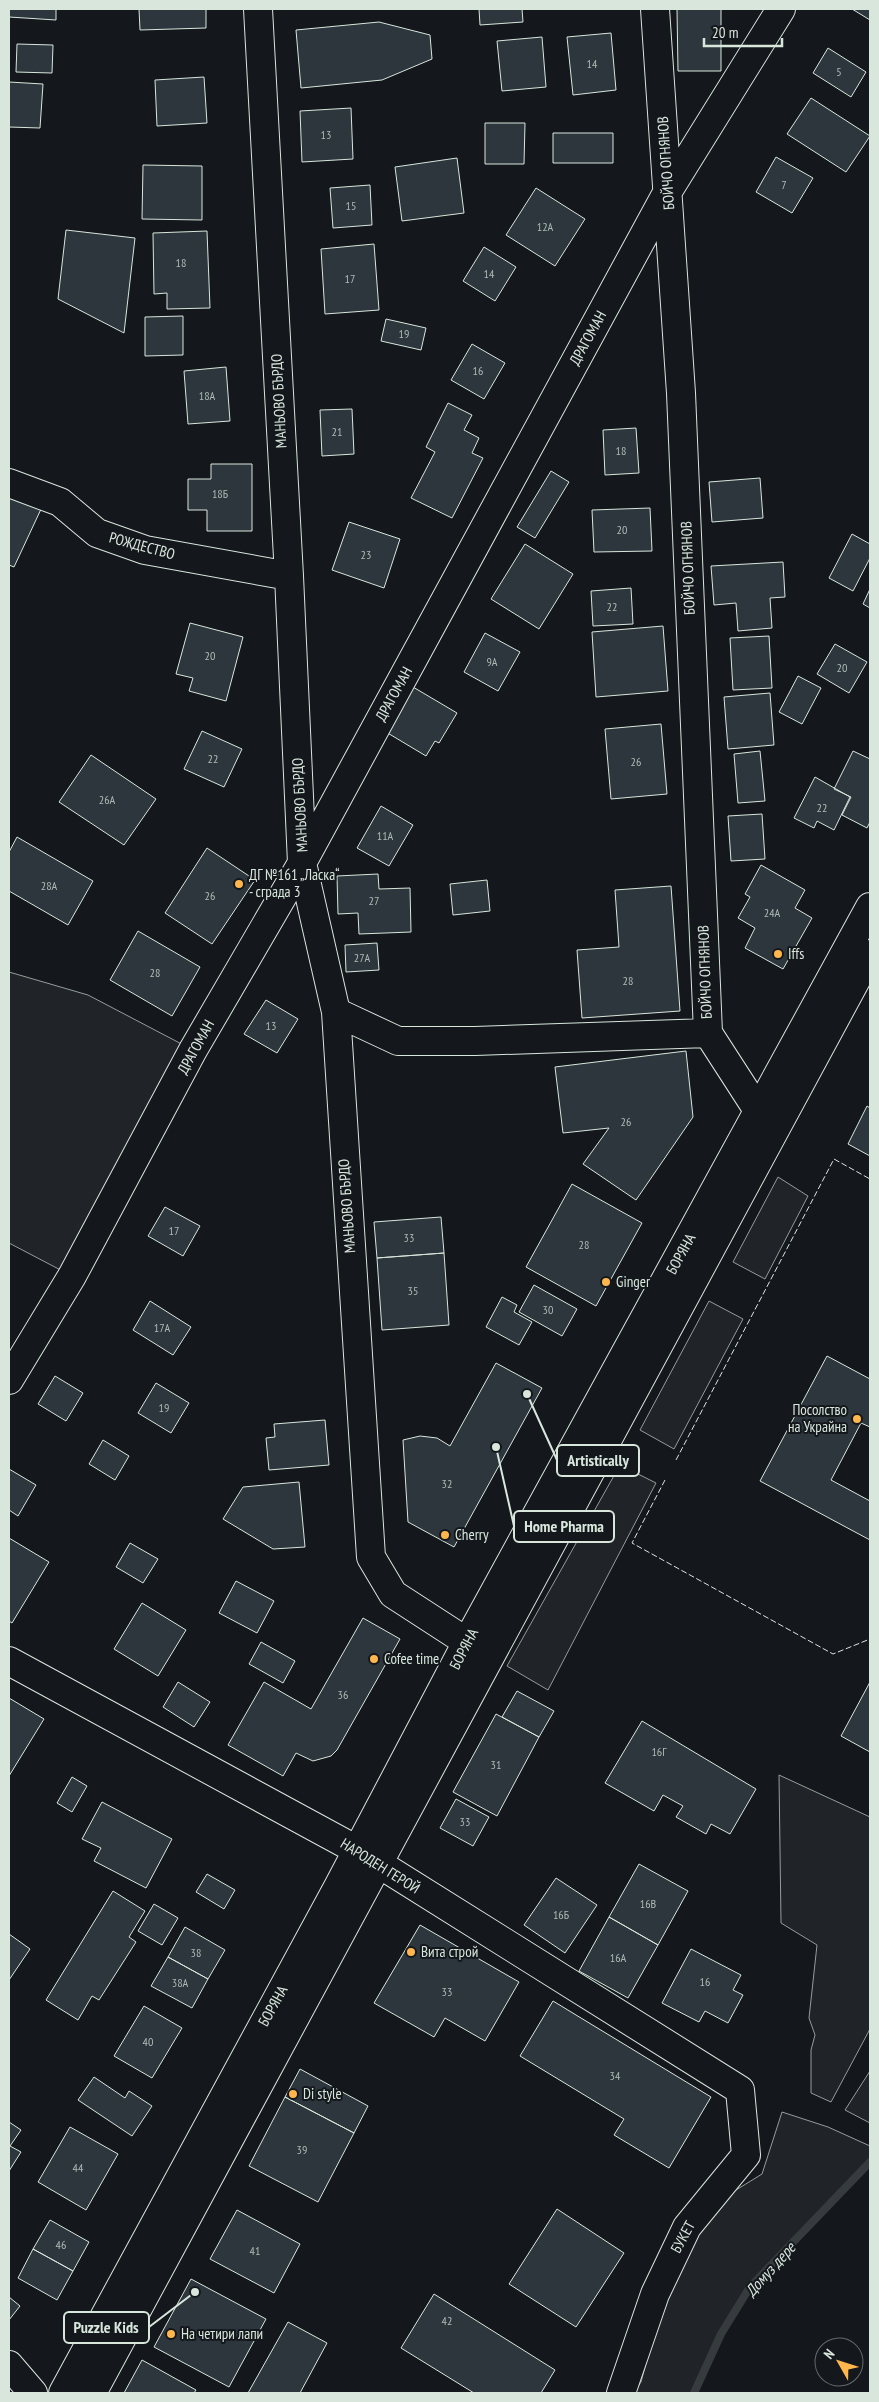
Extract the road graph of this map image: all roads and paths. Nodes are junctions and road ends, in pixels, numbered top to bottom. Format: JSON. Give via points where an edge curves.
{"nodes":[{"id":1,"x":258,"y":9,"type":"edge"},
{"id":2,"x":655,"y":9,"type":"edge"},
{"id":3,"x":781,"y":9,"type":"edge"},
{"id":4,"x":668,"y":191,"type":"junction"},
{"id":5,"x":9,"y":483,"type":"edge"},
{"id":6,"x":289,"y":576,"type":"junction"},
{"id":7,"x":302,"y":863,"type":"junction"},
{"id":8,"x":870,"y":907,"type":"edge"},
{"id":9,"x":870,"y":954,"type":"edge"},
{"id":10,"x":336,"y":1012,"type":"junction"},
{"id":11,"x":708,"y":1033,"type":"junction"},
{"id":12,"x":759,"y":1112,"type":"junction"},
{"id":13,"x":9,"y":1380,"type":"edge"},
{"id":14,"x":467,"y":1642,"type":"junction"},
{"id":15,"x":9,"y":1661,"type":"edge"},
{"id":16,"x":368,"y":1858,"type":"junction"},
{"id":17,"x":740,"y":2090,"type":"joint"},
{"id":18,"x":9,"y":2365,"type":"edge"},
{"id":19,"x":33,"y":2393,"type":"edge"},
{"id":20,"x":62,"y":2393,"type":"edge"},
{"id":21,"x":92,"y":2393,"type":"edge"},
{"id":22,"x":621,"y":2393,"type":"edge"}],
"edges":[{"from":1,"to":6,"type":"street","name":"МАНЬОВО БЪРДО"},
{"from":2,"to":4,"type":"street","name":"БОЙЧО ОГНЯНОВ"},
{"from":3,"to":4,"type":"street","name":"ДРАГОМАН"},
{"from":4,"to":7,"type":"street","name":"ДРАГОМАН"},
{"from":4,"to":11,"type":"street","name":"БОЙЧО ОГНЯНОВ","via":[[681,393]]},
{"from":5,"to":6,"type":"street","name":"РОЖДЕСТВО","via":[[60,502],[97,533],[145,550]]},
{"from":6,"to":7,"type":"street","name":"МАНЬОВО БЪРДО"},
{"from":7,"to":10,"type":"street","name":"МАНЬОВО БЪРДО"},
{"from":7,"to":13,"type":"street","name":"ДРАГОМАН","via":[[193,1050],[72,1276]]},
{"from":8,"to":12,"type":"street","name":"БОРЯНА"},
{"from":9,"to":16,"type":"street","name":"БОРЯНА"},
{"from":10,"to":11,"type":"street","via":[[398,1041]]},
{"from":10,"to":14,"type":"street","name":"МАНЬОВО БЪРДО","via":[[371,1557],[393,1594]]},
{"from":11,"to":12,"type":"street","name":"БОЙЧО ОГНЯНОВ"},
{"from":12,"to":14,"type":"street","name":"БОРЯНА"},
{"from":14,"to":16,"type":"street","name":"БОРЯНА"},
{"from":15,"to":16,"type":"street","name":"НАРОДЕН ГЕРОЙ"},
{"from":16,"to":17,"type":"street","name":"НАРОДЕН ГЕРОЙ"},
{"from":16,"to":20,"type":"street","name":"БОРЯНА"},
{"from":16,"to":21,"type":"street","name":"БОРЯНА"},
{"from":17,"to":22,"type":"street","name":"БУКЕТ","via":[[746,2155],[687,2227],[655,2294]]},
{"from":18,"to":19,"type":"street"}]}
